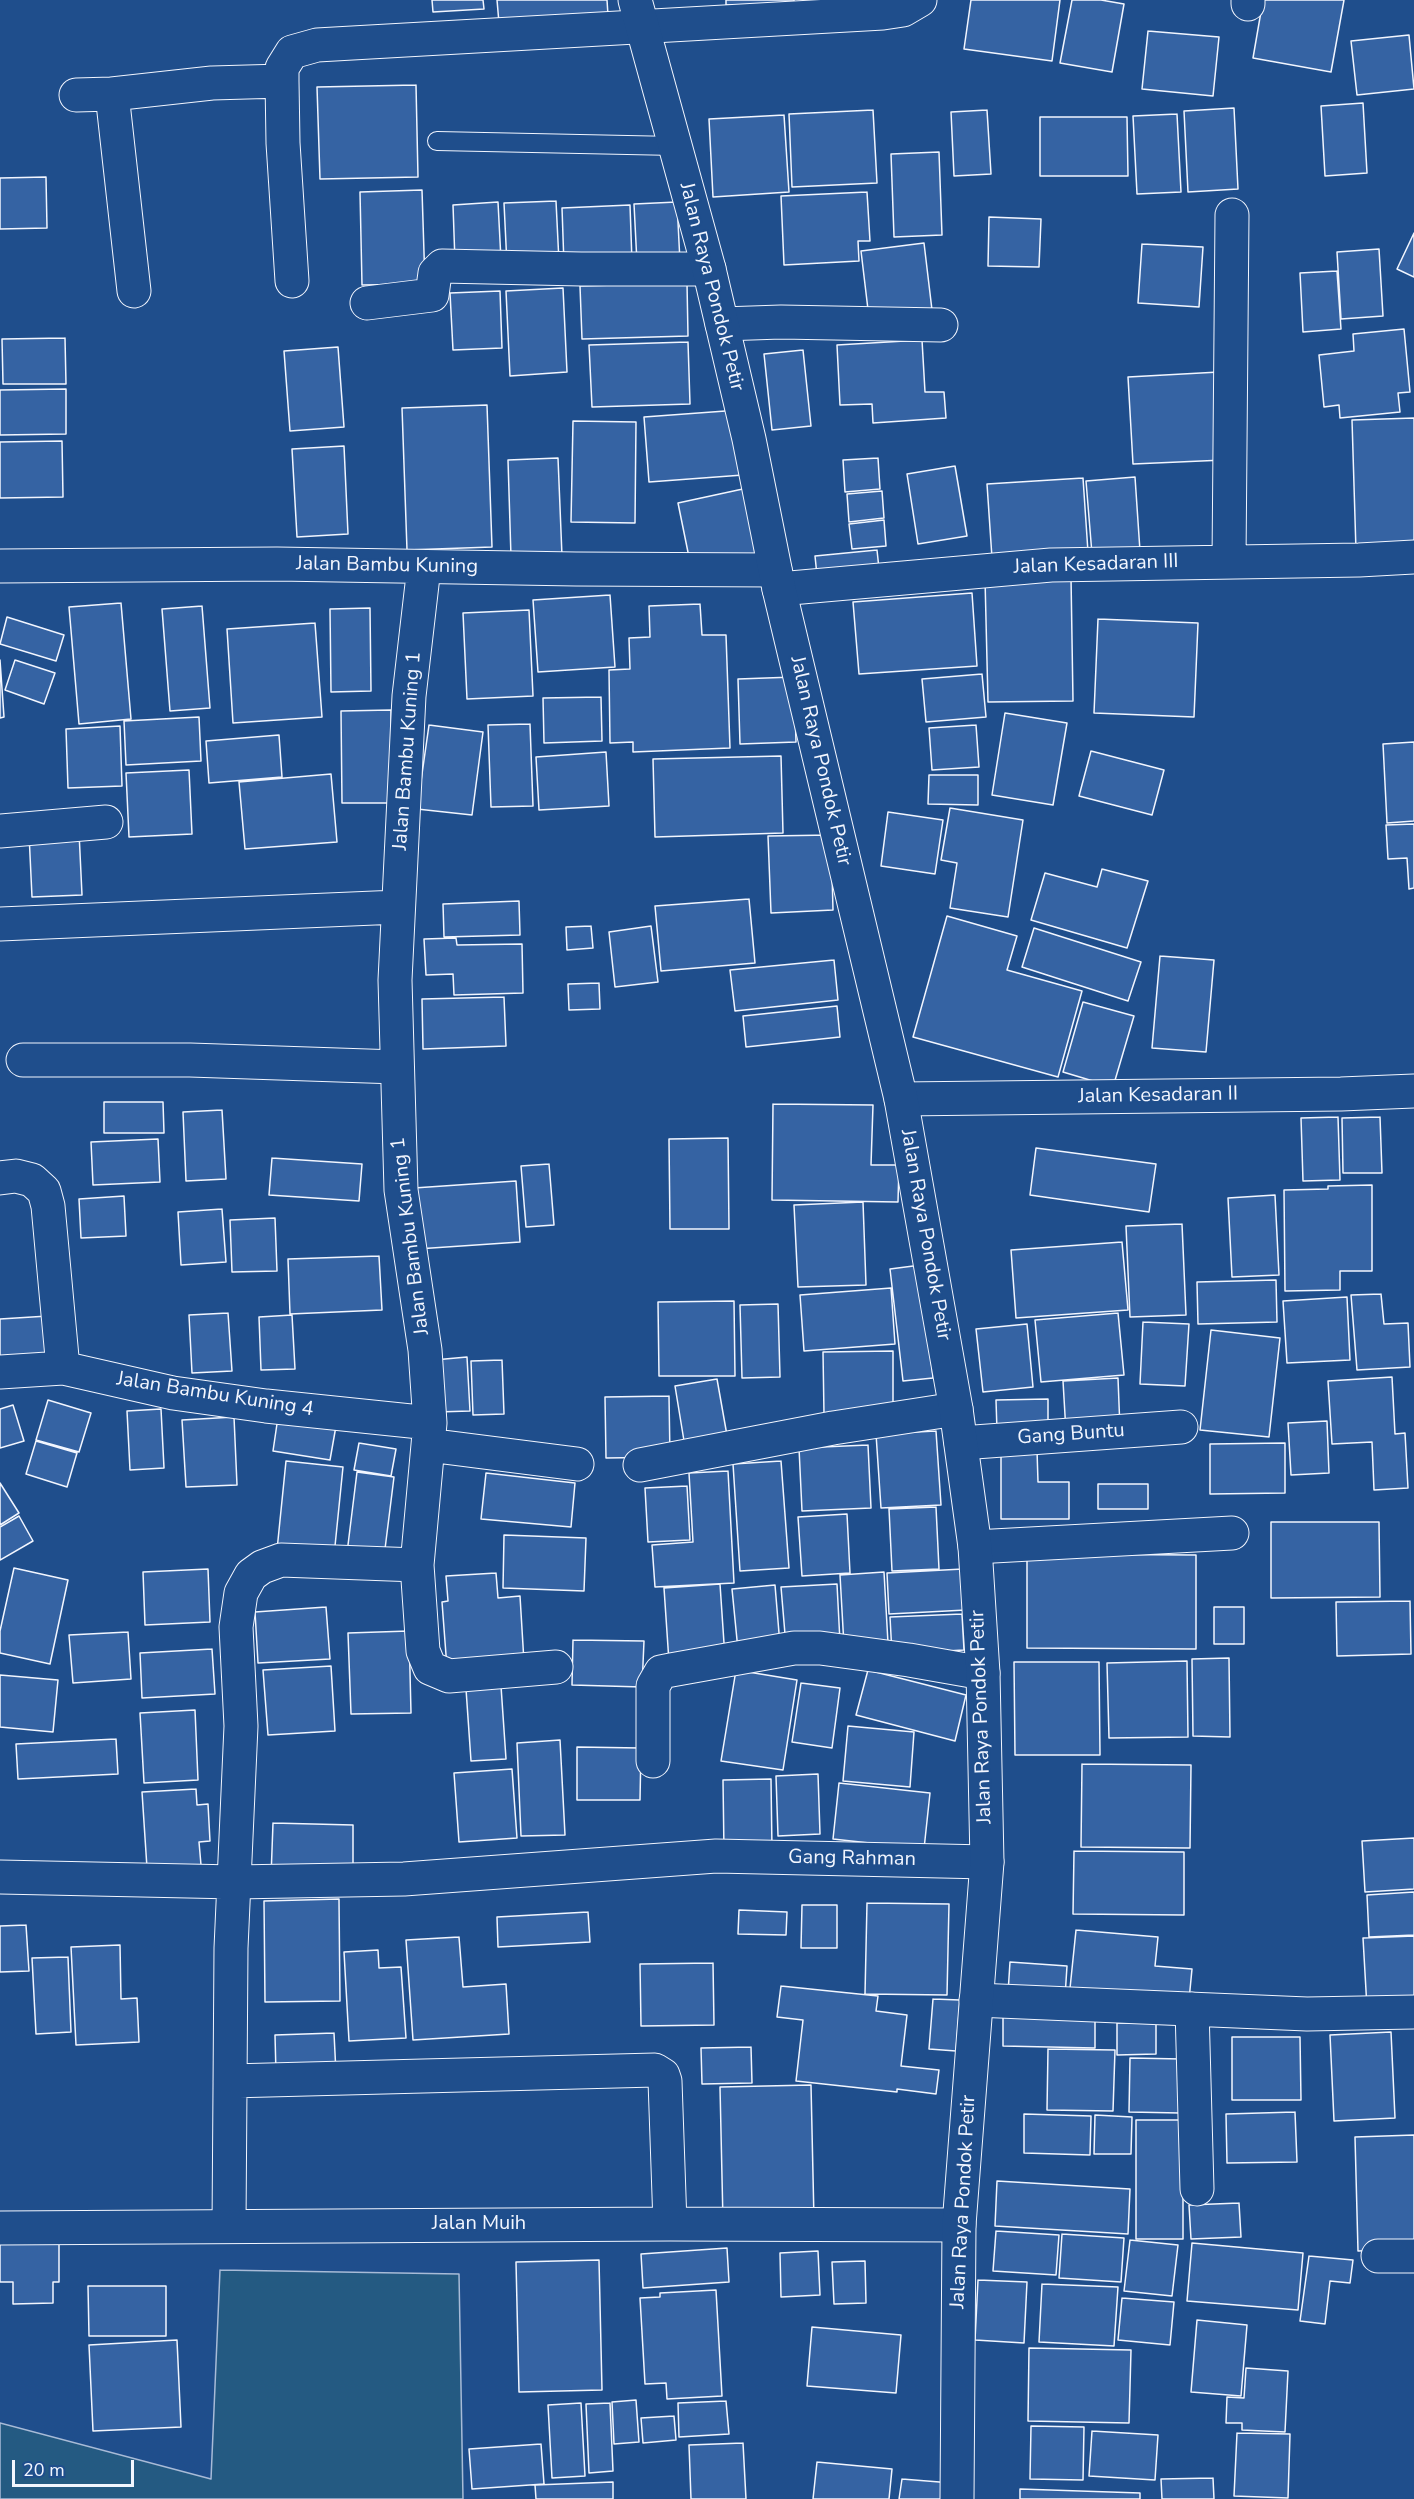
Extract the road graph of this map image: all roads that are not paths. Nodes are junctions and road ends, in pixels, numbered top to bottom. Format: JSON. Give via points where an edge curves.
{"nodes":[{"id":1,"x":920,"y":0,"type":"edge"},
{"id":2,"x":638,"y":13,"type":"edge"},
{"id":3,"x":282,"y":81,"type":"junction"},
{"id":4,"x":112,"y":94,"type":"junction"},
{"id":5,"x":76,"y":95,"type":"dead end"},
{"id":6,"x":437,"y":141,"type":"dead end"},
{"id":7,"x":675,"y":146,"type":"junction"},
{"id":8,"x":1232,"y":215,"type":"dead end"},
{"id":9,"x":709,"y":268,"type":"junction"},
{"id":10,"x":292,"y":281,"type":"dead end"},
{"id":11,"x":134,"y":291,"type":"dead end"},
{"id":12,"x":367,"y":303,"type":"dead end"},
{"id":13,"x":722,"y":324,"type":"junction"},
{"id":14,"x":941,"y":325,"type":"dead end"},
{"id":15,"x":1414,"y":557,"type":"edge"},
{"id":16,"x":1229,"y":561,"type":"junction"},
{"id":17,"x":0,"y":566,"type":"edge"},
{"id":18,"x":424,"y":567,"type":"junction"},
{"id":19,"x":777,"y":580,"type":"junction"},
{"id":20,"x":106,"y":822,"type":"dead end"},
{"id":21,"x":0,"y":831,"type":"edge"},
{"id":22,"x":398,"y":907,"type":"junction"},
{"id":23,"x":0,"y":924,"type":"edge"},
{"id":24,"x":23,"y":1060,"type":"dead end"},
{"id":25,"x":397,"y":1067,"type":"junction"},
{"id":26,"x":1414,"y":1091,"type":"edge"},
{"id":27,"x":901,"y":1099,"type":"junction"},
{"id":28,"x":0,"y":1178,"type":"edge"},
{"id":29,"x":63,"y":1368,"type":"junction"},
{"id":30,"x":0,"y":1372,"type":"edge"},
{"id":31,"x":956,"y":1409,"type":"junction"},
{"id":32,"x":1181,"y":1427,"type":"dead end"},
{"id":33,"x":429,"y":1434,"type":"junction"},
{"id":34,"x":961,"y":1443,"type":"junction"},
{"id":35,"x":577,"y":1464,"type":"dead end"},
{"id":36,"x":640,"y":1465,"type":"dead end"},
{"id":37,"x":1232,"y":1533,"type":"dead end"},
{"id":38,"x":975,"y":1547,"type":"junction"},
{"id":39,"x":417,"y":1565,"type":"junction"},
{"id":40,"x":556,"y":1667,"type":"dead end"},
{"id":41,"x":983,"y":1673,"type":"junction"},
{"id":42,"x":653,"y":1761,"type":"dead end"},
{"id":43,"x":987,"y":1862,"type":"junction"},
{"id":44,"x":0,"y":1877,"type":"edge"},
{"id":45,"x":235,"y":1882,"type":"junction"},
{"id":46,"x":976,"y":2000,"type":"junction"},
{"id":47,"x":1192,"y":2009,"type":"junction"},
{"id":48,"x":1414,"y":2013,"type":"edge"},
{"id":49,"x":230,"y":2081,"type":"junction"},
{"id":50,"x":1197,"y":2189,"type":"dead end"},
{"id":51,"x":670,"y":2224,"type":"junction"},
{"id":52,"x":959,"y":2225,"type":"junction"},
{"id":53,"x":229,"y":2226,"type":"junction"},
{"id":54,"x":0,"y":2228,"type":"edge"},
{"id":55,"x":1378,"y":2256,"type":"dead end"},
{"id":56,"x":1414,"y":2256,"type":"edge"},
{"id":57,"x":957,"y":2499,"type":"edge"}],
"edges":[{"from":1,"to":2,"type":"street","via":[[903,10],[883,13]]},
{"from":2,"to":3,"type":"street","via":[[317,45],[292,52],[282,68]]},
{"from":2,"to":7,"type":"street","name":"Jalan Raya Pondok Petir"},
{"from":3,"to":4,"type":"street","via":[[212,83]]},
{"from":3,"to":10,"type":"street"},
{"from":4,"to":5,"type":"street"},
{"from":4,"to":11,"type":"street"},
{"from":6,"to":7,"type":"lane"},
{"from":7,"to":9,"type":"street","name":"Jalan Raya Pondok Petir"},
{"from":8,"to":16,"type":"street"},
{"from":9,"to":12,"type":"street","via":[[442,266],[435,273],[432,295]]},
{"from":9,"to":13,"type":"street","name":"Jalan Raya Pondok Petir"},
{"from":13,"to":14,"type":"street"},
{"from":13,"to":19,"type":"street","name":"Jalan Raya Pondok Petir","via":[[750,439]]},
{"from":15,"to":16,"type":"street","name":"Jalan Kesadaran III"},
{"from":16,"to":19,"type":"street","name":"Jalan Kesadaran III","via":[[1051,565]]},
{"from":17,"to":18,"type":"street","name":"Jalan Bambu Kuning"},
{"from":18,"to":19,"type":"street","name":"Jalan Bambu Kuning"},
{"from":18,"to":22,"type":"street","name":"Jalan Bambu Kuning 1","via":[[409,696]]},
{"from":19,"to":27,"type":"street","name":"Jalan Raya Pondok Petir"},
{"from":20,"to":21,"type":"street"},
{"from":22,"to":23,"type":"street"},
{"from":22,"to":25,"type":"street","name":"Jalan Bambu Kuning 1"},
{"from":24,"to":25,"type":"street","via":[[190,1060]]},
{"from":25,"to":33,"type":"street","name":"Jalan Bambu Kuning 1","via":[[401,1190],[425,1350]]},
{"from":26,"to":27,"type":"street","name":"Jalan Kesadaran II"},
{"from":27,"to":31,"type":"street","name":"Jalan Raya Pondok Petir"},
{"from":28,"to":29,"type":"street","via":[[32,1180],[44,1191]]},
{"from":29,"to":30,"type":"street","name":"Jalan Bambu Kuning 4"},
{"from":29,"to":33,"type":"street","name":"Jalan Bambu Kuning 4","via":[[173,1393]]},
{"from":31,"to":34,"type":"street","name":"Jalan Raya Pondok Petir"},
{"from":31,"to":36,"type":"street"},
{"from":32,"to":34,"type":"street","name":"Gang Buntu"},
{"from":33,"to":35,"type":"street","name":"Jalan Bambu Kuning 4"},
{"from":33,"to":39,"type":"street","name":"Jalan Bambu Kuning 1"},
{"from":34,"to":38,"type":"street","name":"Jalan Raya Pondok Petir"},
{"from":37,"to":38,"type":"street"},
{"from":38,"to":41,"type":"street","name":"Jalan Raya Pondok Petir"},
{"from":39,"to":40,"type":"street","name":"Jalan Bambu Kuning 1","via":[[423,1652],[430,1668],[449,1677]]},
{"from":39,"to":45,"type":"street","via":[[281,1560],[251,1575],[241,1593],[236,1627],[241,1726]]},
{"from":41,"to":42,"type":"street","via":[[820,1648],[794,1648],[661,1672],[653,1686]]},
{"from":41,"to":43,"type":"street","name":"Jalan Raya Pondok Petir"},
{"from":43,"to":45,"type":"street","name":"Gang Rahman","via":[[717,1856],[404,1880]]},
{"from":43,"to":46,"type":"street","name":"Jalan Raya Pondok Petir"},
{"from":44,"to":45,"type":"street","name":"Gang Rahman"},
{"from":45,"to":49,"type":"street"},
{"from":46,"to":47,"type":"street"},
{"from":46,"to":52,"type":"street","name":"Jalan Raya Pondok Petir"},
{"from":47,"to":48,"type":"street"},
{"from":47,"to":50,"type":"street"},
{"from":49,"to":51,"type":"street","via":[[655,2070],[665,2081]]},
{"from":49,"to":53,"type":"street"},
{"from":51,"to":52,"type":"street","name":"Jalan Muih"},
{"from":51,"to":53,"type":"street","name":"Jalan Muih"},
{"from":52,"to":57,"type":"street","name":"Jalan Raya Pondok Petir"},
{"from":53,"to":54,"type":"street","name":"Jalan Muih"},
{"from":55,"to":56,"type":"street"}]}
